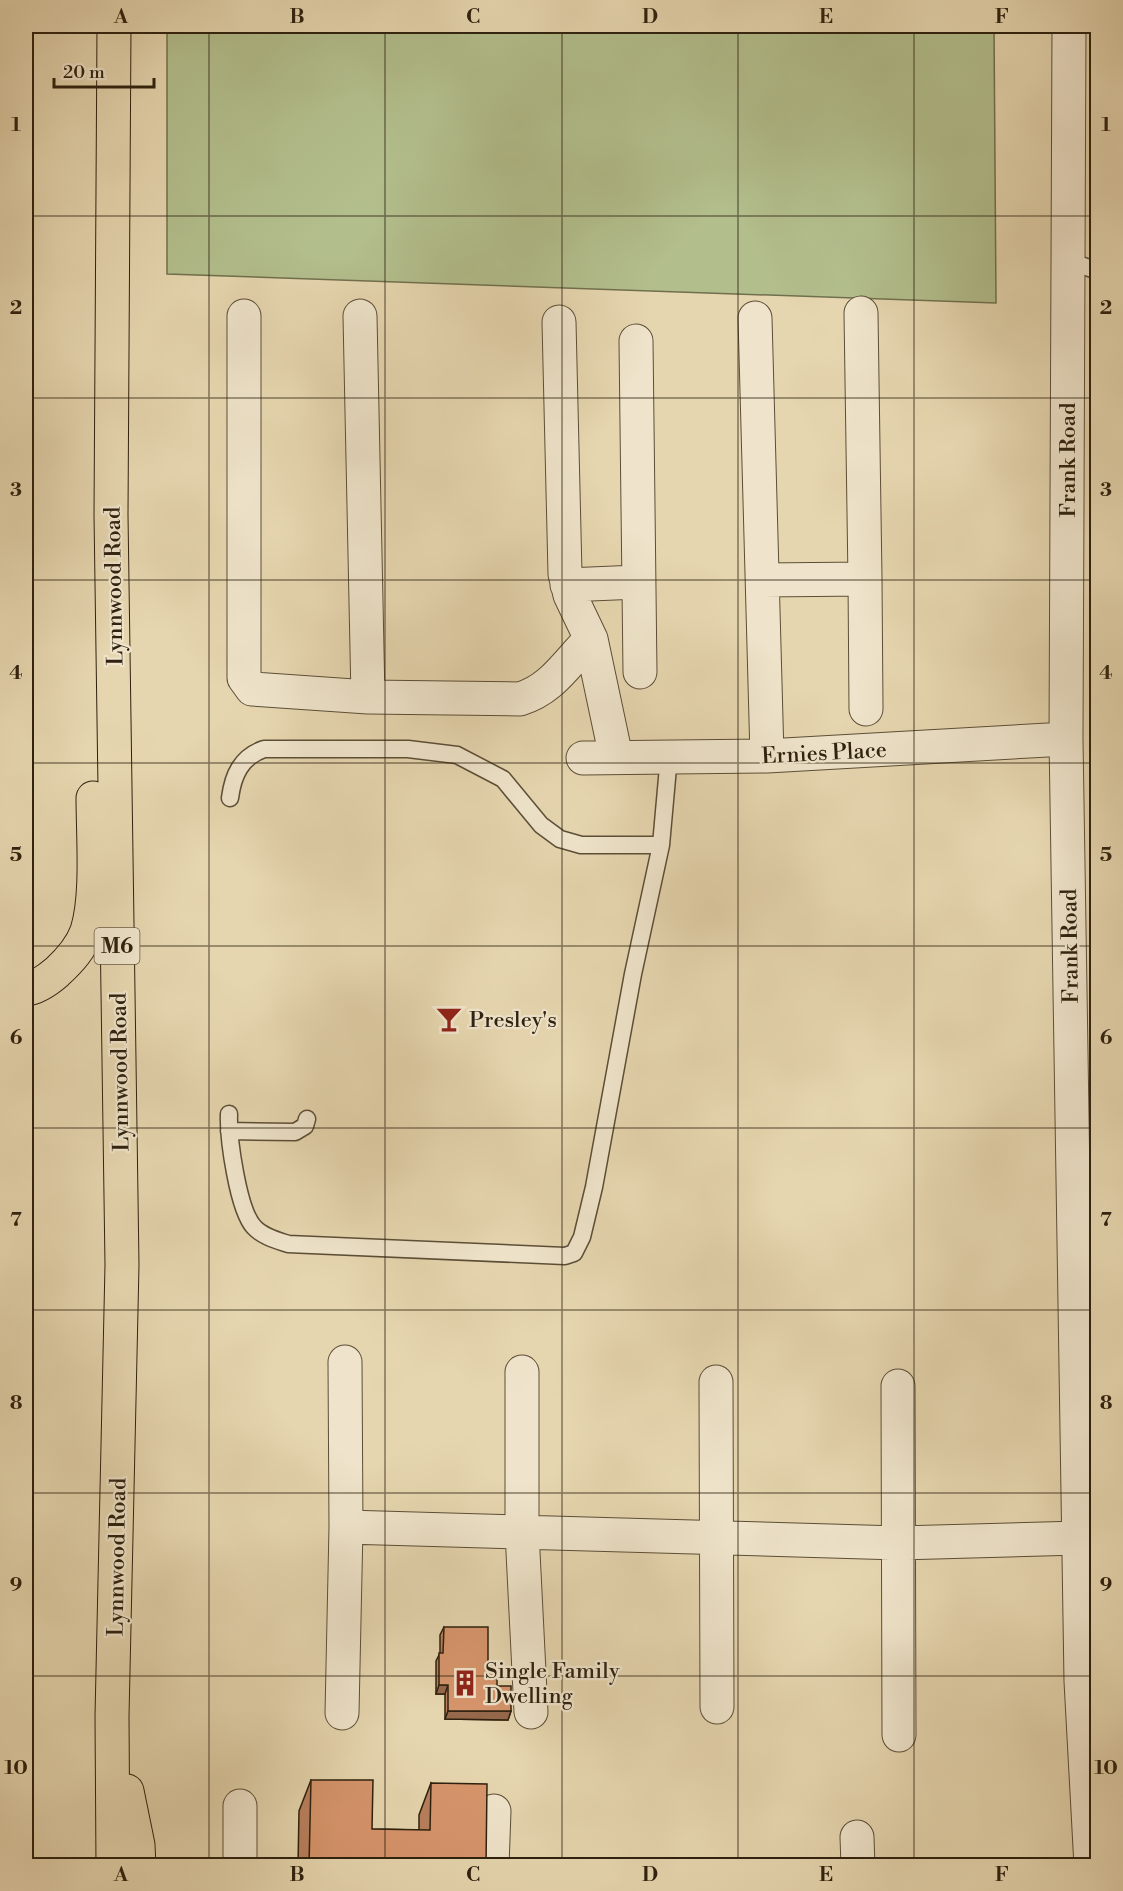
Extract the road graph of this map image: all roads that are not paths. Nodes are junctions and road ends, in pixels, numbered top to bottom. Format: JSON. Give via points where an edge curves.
{"nodes":[{"id":1,"x":114,"y":26,"type":"edge"},
{"id":2,"x":1069,"y":26,"type":"edge"},
{"id":3,"x":1083,"y":266,"type":"edge"},
{"id":4,"x":861,"y":313,"type":"dead end"},
{"id":5,"x":244,"y":316,"type":"dead end"},
{"id":6,"x":360,"y":316,"type":"dead end"},
{"id":7,"x":755,"y":318,"type":"dead end"},
{"id":8,"x":559,"y":322,"type":"dead end"},
{"id":9,"x":636,"y":341,"type":"dead end"},
{"id":10,"x":111,"y":515,"type":"junction"},
{"id":11,"x":865,"y":579,"type":"junction"},
{"id":12,"x":763,"y":580,"type":"junction"},
{"id":13,"x":638,"y":582,"type":"junction"},
{"id":14,"x":567,"y":585,"type":"junction"},
{"id":15,"x":591,"y":639,"type":"junction"},
{"id":16,"x":640,"y":672,"type":"dead end"},
{"id":17,"x":368,"y":697,"type":"junction"},
{"id":18,"x":866,"y":709,"type":"dead end"},
{"id":19,"x":1066,"y":739,"type":"junction"},
{"id":20,"x":669,"y":756,"type":"junction"},
{"id":21,"x":768,"y":756,"type":"junction"},
{"id":22,"x":616,"y":757,"type":"junction"},
{"id":23,"x":583,"y":758,"type":"dead end"},
{"id":24,"x":230,"y":798,"type":"dead end"},
{"id":25,"x":662,"y":845,"type":"junction"},
{"id":26,"x":26,"y":989,"type":"edge"},
{"id":27,"x":229,"y":1114,"type":"dead end"},
{"id":28,"x":307,"y":1119,"type":"dead end"},
{"id":29,"x":229,"y":1131,"type":"junction"},
{"id":30,"x":1085,"y":1218,"type":"edge"},
{"id":31,"x":345,"y":1362,"type":"dead end"},
{"id":32,"x":522,"y":1372,"type":"dead end"},
{"id":33,"x":716,"y":1382,"type":"dead end"},
{"id":34,"x":898,"y":1386,"type":"dead end"},
{"id":35,"x":346,"y":1527,"type":"junction"},
{"id":36,"x":522,"y":1532,"type":"junction"},
{"id":37,"x":716,"y":1538,"type":"junction"},
{"id":38,"x":1079,"y":1538,"type":"junction"},
{"id":39,"x":899,"y":1543,"type":"junction"},
{"id":40,"x":717,"y":1707,"type":"dead end"},
{"id":41,"x":531,"y":1712,"type":"dead end"},
{"id":42,"x":342,"y":1713,"type":"dead end"},
{"id":43,"x":112,"y":1716,"type":"junction"},
{"id":44,"x":900,"y":1734,"type":"dead end"},
{"id":45,"x":240,"y":1806,"type":"dead end"},
{"id":46,"x":494,"y":1811,"type":"dead end"},
{"id":47,"x":113,"y":1866,"type":"edge"},
{"id":48,"x":139,"y":1866,"type":"edge"},
{"id":49,"x":240,"y":1866,"type":"edge"},
{"id":50,"x":492,"y":1866,"type":"edge"},
{"id":51,"x":1091,"y":1866,"type":"edge"}],
"edges":[{"from":1,"to":10,"type":"main road","name":"Lynnwood Road","number":"M6"},
{"from":2,"to":3,"type":"street","name":"Frank Road"},
{"from":3,"to":19,"type":"street","name":"Frank Road"},
{"from":4,"to":11,"type":"street"},
{"from":5,"to":17,"type":"street","via":[[244,678],[252,689],[260,691]]},
{"from":6,"to":17,"type":"street"},
{"from":7,"to":12,"type":"street"},
{"from":8,"to":14,"type":"street"},
{"from":9,"to":13,"type":"street"},
{"from":10,"to":26,"type":"main road","via":[[93,727],[93,897],[87,932],[73,957],[52,977]]},
{"from":10,"to":43,"type":"main road","name":"Lynnwood Road","number":"M6","via":[[122,1265]]},
{"from":11,"to":12,"type":"street"},
{"from":11,"to":18,"type":"street"},
{"from":12,"to":21,"type":"street"},
{"from":13,"to":14,"type":"street"},
{"from":13,"to":16,"type":"street"},
{"from":14,"to":15,"type":"street"},
{"from":15,"to":17,"type":"street","via":[[550,684],[520,699]]},
{"from":15,"to":22,"type":"street"},
{"from":19,"to":21,"type":"street","name":"Ernies Place"},
{"from":19,"to":30,"type":"street","name":"Frank Road"},
{"from":20,"to":21,"type":"street","name":"Ernies Place"},
{"from":20,"to":22,"type":"street","name":"Ernies Place"},
{"from":20,"to":25,"type":"lane"},
{"from":22,"to":23,"type":"street","name":"Ernies Place"},
{"from":24,"to":25,"type":"lane","via":[[238,767],[264,749],[408,749],[458,755],[495,774],[541,825],[560,839],[581,845]]},
{"from":25,"to":29,"type":"lane","via":[[633,974],[594,1187],[582,1237],[574,1253],[565,1256],[288,1244],[266,1236],[244,1213]]},
{"from":27,"to":29,"type":"lane"},
{"from":28,"to":29,"type":"lane","via":[[305,1126],[295,1132]]},
{"from":30,"to":38,"type":"street","name":"Frank Road"},
{"from":31,"to":35,"type":"street"},
{"from":32,"to":36,"type":"street"},
{"from":33,"to":37,"type":"street"},
{"from":34,"to":39,"type":"street"},
{"from":35,"to":36,"type":"street"},
{"from":35,"to":42,"type":"street"},
{"from":36,"to":37,"type":"street"},
{"from":36,"to":41,"type":"street"},
{"from":37,"to":39,"type":"street"},
{"from":37,"to":40,"type":"street"},
{"from":38,"to":39,"type":"street"},
{"from":38,"to":51,"type":"street","name":"Frank Road","via":[[1081,1681]]},
{"from":39,"to":44,"type":"street"},
{"from":43,"to":47,"type":"main road","name":"Lynnwood Road","number":"M6"},
{"from":43,"to":48,"type":"main road"},
{"from":45,"to":49,"type":"street"},
{"from":46,"to":50,"type":"street"}]}
